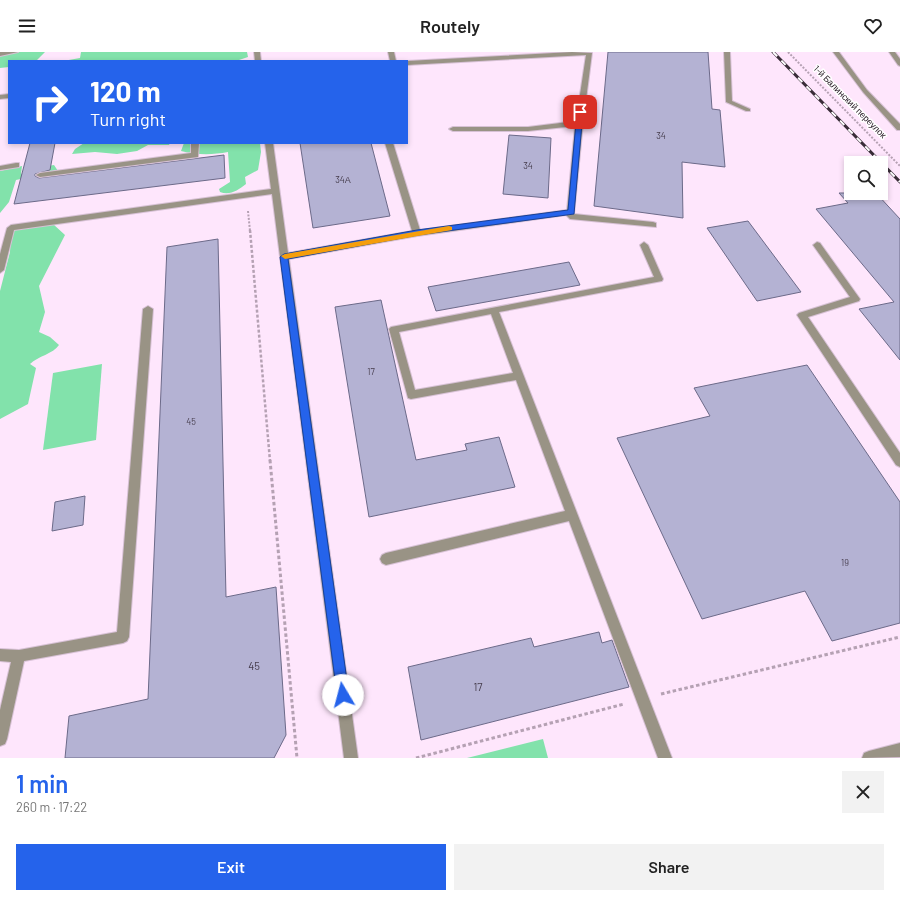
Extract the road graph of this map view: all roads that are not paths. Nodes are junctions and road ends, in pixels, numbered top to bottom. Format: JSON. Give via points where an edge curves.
{"nodes":[{"id":1,"x":15,"y":52,"type":"edge"},
{"id":2,"x":727,"y":52,"type":"edge"},
{"id":3,"x":836,"y":52,"type":"edge"},
{"id":4,"x":892,"y":52,"type":"edge"},
{"id":5,"x":589,"y":53,"type":"edge"},
{"id":6,"x":0,"y":54,"type":"edge"},
{"id":7,"x":408,"y":63,"type":"edge"},
{"id":8,"x":900,"y":64,"type":"edge"},
{"id":9,"x":748,"y":110,"type":"dead end"},
{"id":10,"x":579,"y":123,"type":"junction"},
{"id":11,"x":900,"y":128,"type":"edge"},
{"id":12,"x":453,"y":129,"type":"dead end"},
{"id":13,"x":195,"y":144,"type":"edge"},
{"id":14,"x":269,"y":144,"type":"edge"},
{"id":15,"x":389,"y":144,"type":"edge"},
{"id":16,"x":16,"y":165,"type":"dead end"},
{"id":17,"x":0,"y":168,"type":"edge"},
{"id":18,"x":40,"y":175,"type":"dead end"},
{"id":19,"x":275,"y":191,"type":"junction"},
{"id":20,"x":571,"y":212,"type":"junction"},
{"id":21,"x":653,"y":225,"type":"dead end"},
{"id":22,"x":417,"y":233,"type":"junction"},
{"id":23,"x":644,"y":245,"type":"dead end"},
{"id":24,"x":817,"y":245,"type":"dead end"},
{"id":25,"x":284,"y":257,"type":"junction"},
{"id":26,"x":0,"y":270,"type":"edge"},
{"id":27,"x":148,"y":309,"type":"dead end"},
{"id":28,"x":494,"y":310,"type":"junction"},
{"id":29,"x":519,"y":376,"type":"junction"},
{"id":30,"x":900,"y":462,"type":"edge"},
{"id":31,"x":572,"y":515,"type":"junction"},
{"id":32,"x":386,"y":559,"type":"dead end"},
{"id":33,"x":0,"y":655,"type":"edge"},
{"id":34,"x":19,"y":656,"type":"junction"},
{"id":35,"x":0,"y":740,"type":"edge"},
{"id":36,"x":900,"y":750,"type":"edge"},
{"id":37,"x":351,"y":758,"type":"edge"},
{"id":38,"x":665,"y":758,"type":"edge"},
{"id":39,"x":869,"y":758,"type":"edge"}],
"edges":[{"from":1,"to":6,"type":"street"},
{"from":2,"to":9,"type":"street","via":[[729,102]]},
{"from":3,"to":11,"type":"street","name":"1-й Балинский переулок","via":[[865,91]]},
{"from":4,"to":8,"type":"street"},
{"from":5,"to":7,"type":"street"},
{"from":5,"to":10,"type":"street"},
{"from":10,"to":12,"type":"street","via":[[528,129]]},
{"from":10,"to":20,"type":"street"},
{"from":13,"to":18,"type":"street","via":[[195,155]]},
{"from":14,"to":19,"type":"street"},
{"from":15,"to":22,"type":"street"},
{"from":16,"to":17,"type":"street"},
{"from":19,"to":25,"type":"street"},
{"from":19,"to":26,"type":"street","via":[[11,228]]},
{"from":20,"to":21,"type":"street","via":[[570,216]]},
{"from":20,"to":22,"type":"street"},
{"from":22,"to":25,"type":"street"},
{"from":23,"to":28,"type":"street","via":[[659,278]]},
{"from":24,"to":30,"type":"street","via":[[856,299],[802,315]]},
{"from":25,"to":37,"type":"street"},
{"from":27,"to":34,"type":"street","via":[[123,637]]},
{"from":28,"to":29,"type":"street"},
{"from":28,"to":29,"type":"street","via":[[394,329],[411,395]]},
{"from":29,"to":31,"type":"street"},
{"from":31,"to":32,"type":"street"},
{"from":31,"to":38,"type":"street"},
{"from":33,"to":34,"type":"street"},
{"from":34,"to":35,"type":"street"},
{"from":36,"to":39,"type":"street"}]}
